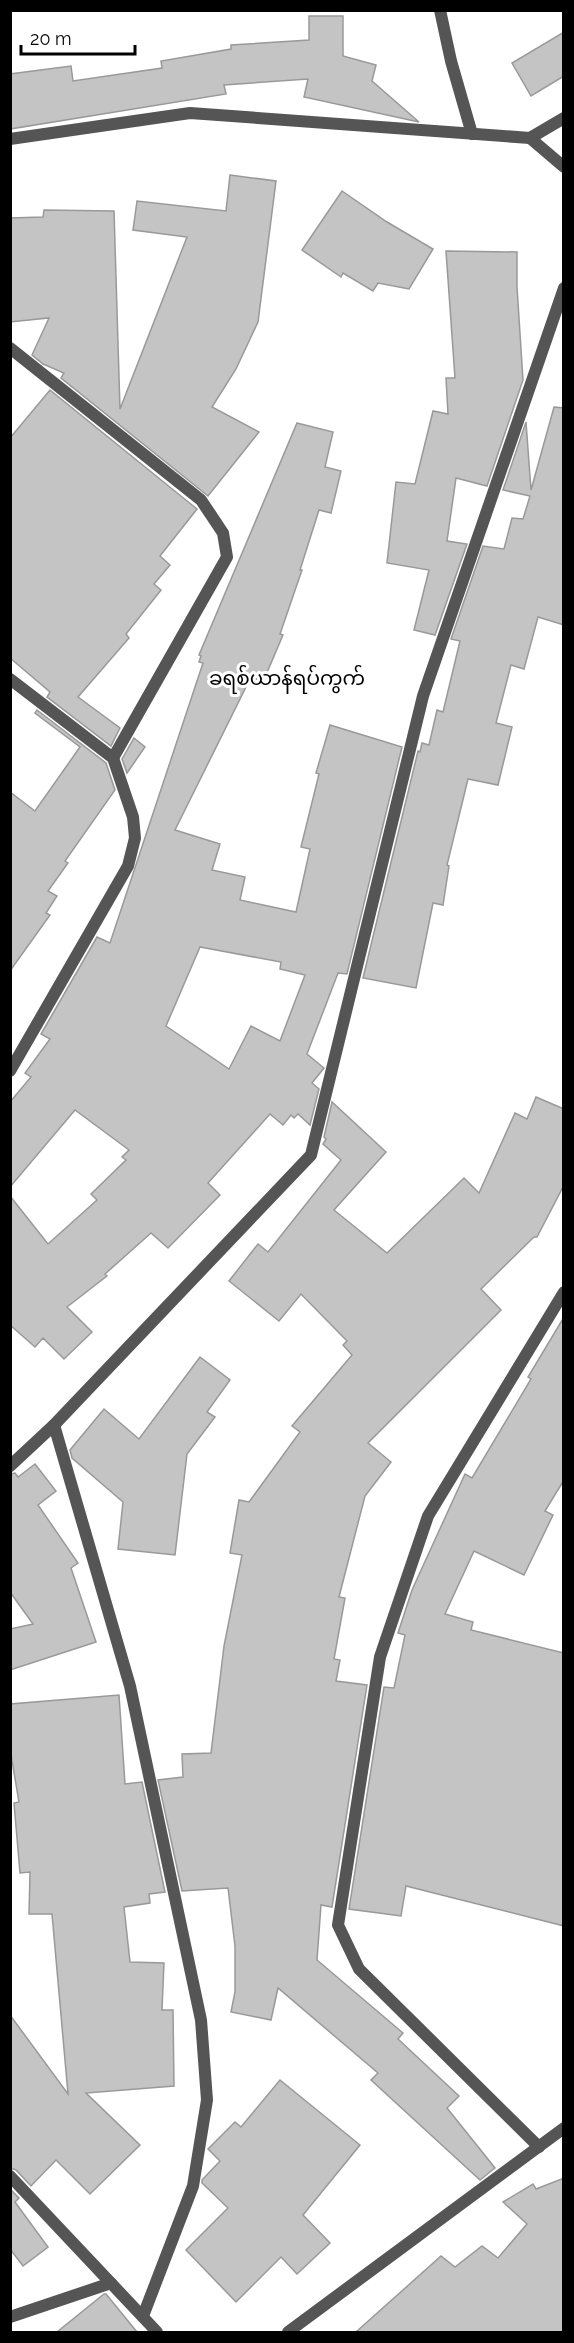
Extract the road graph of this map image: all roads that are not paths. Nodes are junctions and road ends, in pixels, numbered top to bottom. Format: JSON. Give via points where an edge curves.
{"nodes":[{"id":1,"x":440,"y":10,"type":"edge"},
{"id":2,"x":564,"y":118,"type":"edge"},
{"id":3,"x":472,"y":134,"type":"junction"},
{"id":4,"x":530,"y":138,"type":"junction"},
{"id":5,"x":10,"y":139,"type":"edge"},
{"id":6,"x":564,"y":167,"type":"edge"},
{"id":7,"x":564,"y":288,"type":"edge"},
{"id":8,"x":10,"y":348,"type":"edge"},
{"id":9,"x":10,"y":679,"type":"edge"},
{"id":10,"x":113,"y":758,"type":"junction"},
{"id":11,"x":10,"y":1071,"type":"edge"},
{"id":12,"x":564,"y":1292,"type":"edge"},
{"id":13,"x":54,"y":1425,"type":"junction"},
{"id":14,"x":10,"y":1466,"type":"edge"},
{"id":15,"x":564,"y":2128,"type":"edge"},
{"id":16,"x":539,"y":2147,"type":"junction"},
{"id":17,"x":10,"y":2176,"type":"edge"},
{"id":18,"x":111,"y":2283,"type":"junction"},
{"id":19,"x":143,"y":2316,"type":"junction"},
{"id":20,"x":10,"y":2317,"type":"edge"},
{"id":21,"x":157,"y":2332,"type":"edge"},
{"id":22,"x":288,"y":2332,"type":"edge"}],
"edges":[{"from":1,"to":3,"type":"street"},
{"from":2,"to":4,"type":"street"},
{"from":3,"to":4,"type":"street"},
{"from":3,"to":5,"type":"street","via":[[190,113]]},
{"from":4,"to":6,"type":"street"},
{"from":7,"to":13,"type":"street","via":[[423,696],[311,1155]]},
{"from":8,"to":10,"type":"street","via":[[201,500],[223,533],[227,557]]},
{"from":9,"to":10,"type":"street"},
{"from":10,"to":11,"type":"street","via":[[133,817],[135,838],[128,866]]},
{"from":12,"to":16,"type":"street","via":[[428,1516],[380,1657],[338,1925],[359,1969]]},
{"from":13,"to":14,"type":"street"},
{"from":13,"to":19,"type":"street","via":[[130,1686],[201,2020],[207,2100],[193,2186]]},
{"from":15,"to":16,"type":"street"},
{"from":16,"to":22,"type":"street"},
{"from":17,"to":18,"type":"street"},
{"from":18,"to":19,"type":"street"},
{"from":18,"to":20,"type":"street"},
{"from":19,"to":21,"type":"street"}]}
